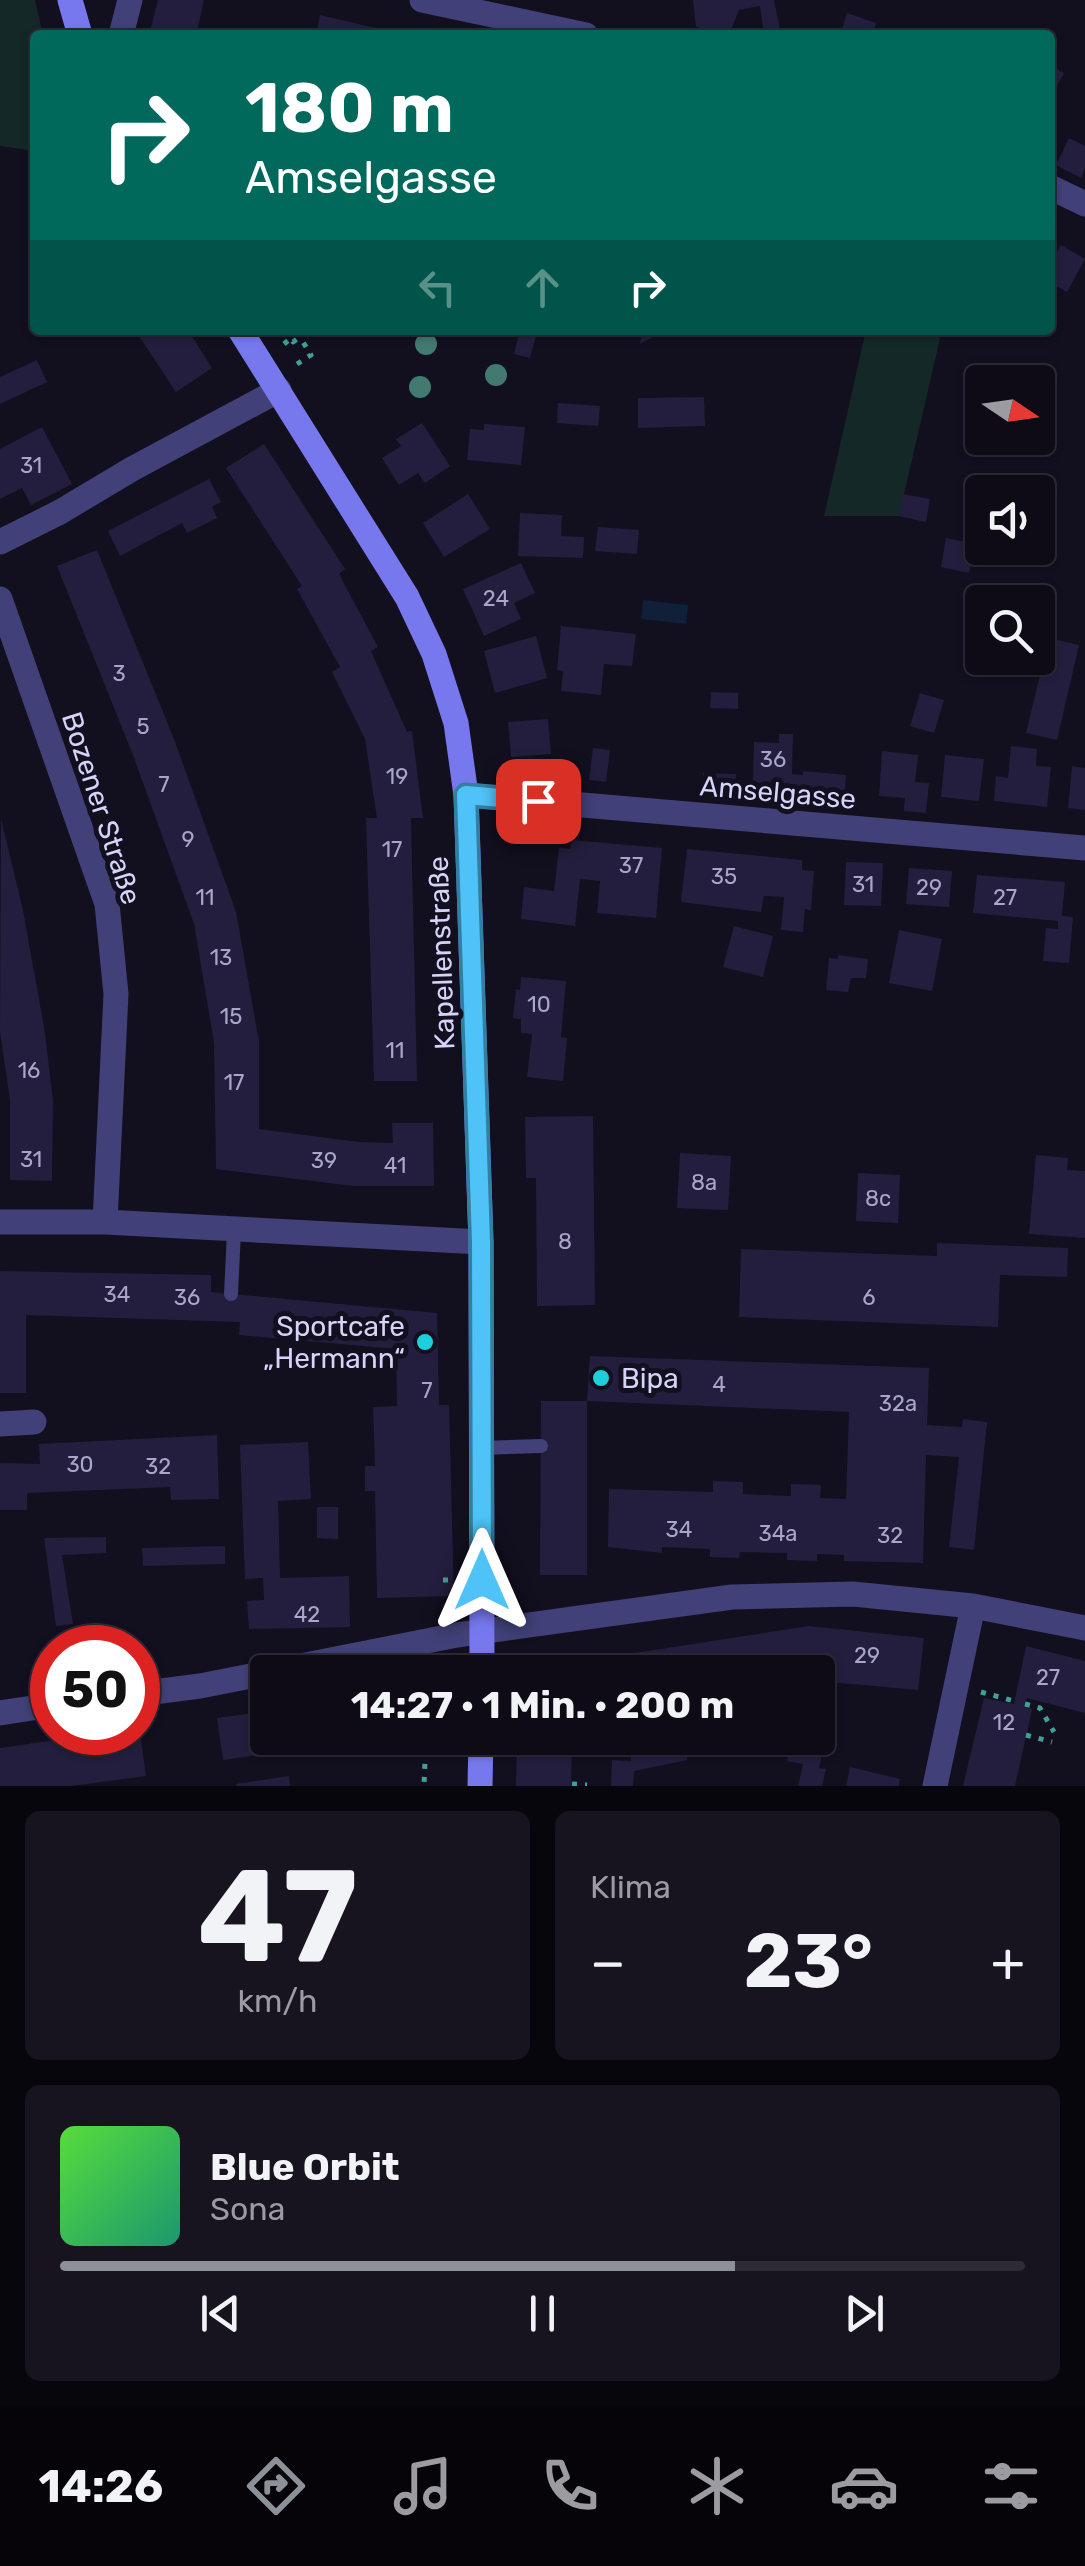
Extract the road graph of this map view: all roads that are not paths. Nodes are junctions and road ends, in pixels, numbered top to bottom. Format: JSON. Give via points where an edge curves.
{"nodes":[{"id":1,"x":70,"y":0,"type":"edge"},
{"id":2,"x":130,"y":0,"type":"edge"},
{"id":3,"x":422,"y":0,"type":"edge"},
{"id":4,"x":79,"y":30,"type":"edge"},
{"id":5,"x":123,"y":30,"type":"edge"},
{"id":6,"x":563,"y":30,"type":"edge"},
{"id":7,"x":1055,"y":189,"type":"edge"},
{"id":8,"x":1085,"y":204,"type":"edge"},
{"id":9,"x":243,"y":335,"type":"edge"},
{"id":10,"x":279,"y":390,"type":"junction"},
{"id":11,"x":0,"y":542,"type":"edge"},
{"id":12,"x":0,"y":599,"type":"edge"},
{"id":13,"x":466,"y":795,"type":"junction"},
{"id":14,"x":1085,"y":848,"type":"edge"},
{"id":15,"x":0,"y":1222,"type":"edge"},
{"id":16,"x":105,"y":1222,"type":"junction"},
{"id":17,"x":234,"y":1230,"type":"junction"},
{"id":18,"x":481,"y":1242,"type":"junction"},
{"id":19,"x":231,"y":1294,"type":"dead end"},
{"id":20,"x":34,"y":1422,"type":"dead end"},
{"id":21,"x":0,"y":1424,"type":"edge"},
{"id":22,"x":540,"y":1446,"type":"dead end"},
{"id":23,"x":481,"y":1448,"type":"junction"},
{"id":24,"x":973,"y":1606,"type":"junction"},
{"id":25,"x":1085,"y":1628,"type":"edge"},
{"id":26,"x":482,"y":1633,"type":"junction"},
{"id":27,"x":482,"y":1655,"type":"edge"},
{"id":28,"x":160,"y":1691,"type":"edge"},
{"id":29,"x":30,"y":1709,"type":"edge"},
{"id":30,"x":0,"y":1712,"type":"edge"},
{"id":31,"x":481,"y":1755,"type":"edge"},
{"id":32,"x":480,"y":1786,"type":"edge"},
{"id":33,"x":936,"y":1786,"type":"edge"}],
"edges":[{"from":1,"to":4,"type":"main road"},
{"from":2,"to":5,"type":"street"},
{"from":3,"to":6,"type":"street"},
{"from":7,"to":8,"type":"street"},
{"from":9,"to":10,"type":"main road","name":"Kapellenstraße"},
{"from":10,"to":11,"type":"street"},
{"from":10,"to":13,"type":"main road","name":"Kapellenstraße","via":[[407,597],[434,654],[456,723]]},
{"from":12,"to":16,"type":"street","name":"Bozener Straße","via":[[107,904],[116,994]]},
{"from":13,"to":14,"type":"street","name":"Amselgasse"},
{"from":13,"to":18,"type":"main road","name":"Kapellenstraße"},
{"from":15,"to":16,"type":"street"},
{"from":16,"to":17,"type":"street"},
{"from":17,"to":18,"type":"street"},
{"from":17,"to":19,"type":"lane"},
{"from":18,"to":23,"type":"main road","name":"Kapellenstraße"},
{"from":20,"to":21,"type":"street"},
{"from":22,"to":23,"type":"lane"},
{"from":23,"to":26,"type":"main road","name":"Kapellenstraße"},
{"from":24,"to":25,"type":"street"},
{"from":24,"to":26,"type":"street","via":[[854,1594],[732,1598]]},
{"from":24,"to":33,"type":"street"},
{"from":26,"to":27,"type":"main road","name":"Kapellenstraße"},
{"from":26,"to":28,"type":"street"},
{"from":29,"to":30,"type":"street"},
{"from":31,"to":32,"type":"main road"}]}
